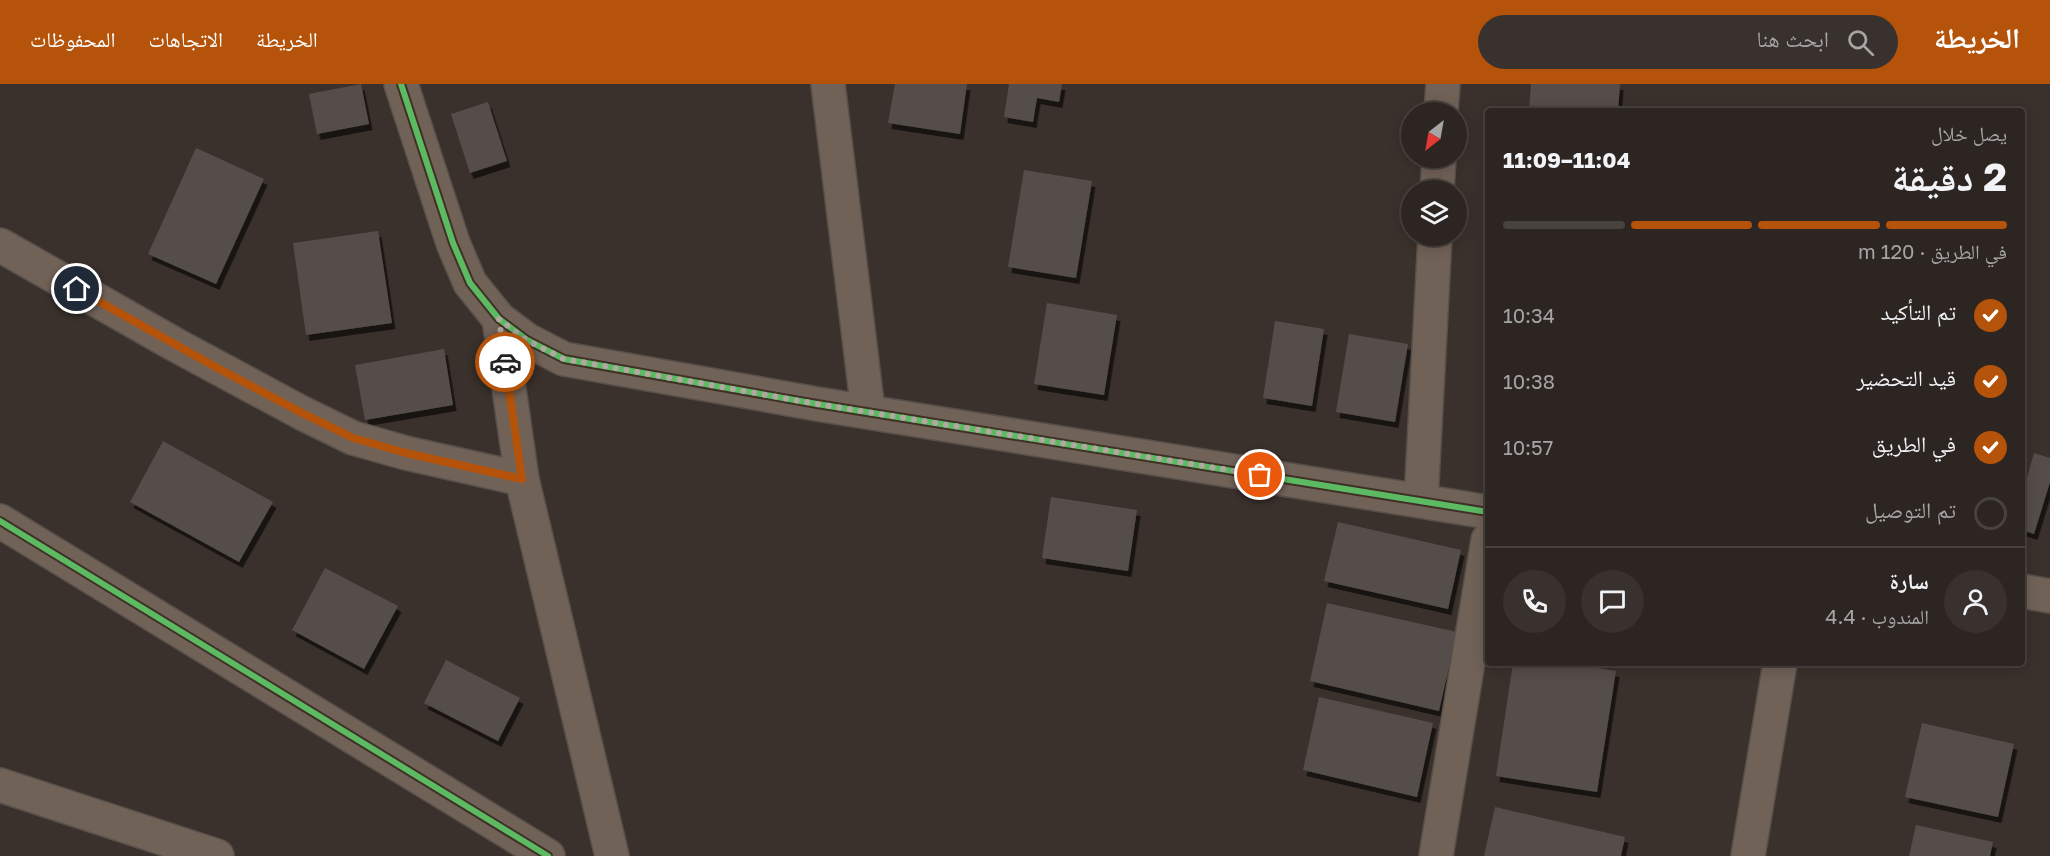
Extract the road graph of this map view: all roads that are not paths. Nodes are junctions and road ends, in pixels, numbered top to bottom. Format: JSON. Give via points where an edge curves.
{"nodes":[{"id":1,"x":400,"y":84,"type":"edge"},
{"id":2,"x":828,"y":84,"type":"edge"},
{"id":3,"x":1443,"y":84,"type":"edge"},
{"id":4,"x":1442,"y":102,"type":"edge"},
{"id":5,"x":0,"y":245,"type":"edge"},
{"id":6,"x":1434,"y":246,"type":"edge"},
{"id":7,"x":499,"y":319,"type":"junction"},
{"id":8,"x":868,"y":411,"type":"junction"},
{"id":9,"x":522,"y":479,"type":"junction"},
{"id":10,"x":1421,"y":501,"type":"junction"},
{"id":11,"x":1485,"y":512,"type":"edge"},
{"id":12,"x":0,"y":521,"type":"edge"},
{"id":13,"x":1485,"y":558,"type":"edge"},
{"id":14,"x":2025,"y":592,"type":"edge"},
{"id":15,"x":2050,"y":596,"type":"edge"},
{"id":16,"x":1780,"y":666,"type":"edge"},
{"id":17,"x":0,"y":784,"type":"edge"},
{"id":18,"x":217,"y":856,"type":"edge"},
{"id":19,"x":548,"y":856,"type":"edge"},
{"id":20,"x":612,"y":856,"type":"edge"},
{"id":21,"x":1436,"y":856,"type":"edge"},
{"id":22,"x":1748,"y":856,"type":"edge"}],
"edges":[{"from":1,"to":7,"type":"street","via":[[453,243],[470,283]]},
{"from":2,"to":8,"type":"street"},
{"from":3,"to":4,"type":"street"},
{"from":5,"to":9,"type":"street","via":[[174,344],[353,438]]},
{"from":6,"to":10,"type":"street"},
{"from":7,"to":8,"type":"street","via":[[526,340],[564,359]]},
{"from":7,"to":9,"type":"street"},
{"from":8,"to":10,"type":"street"},
{"from":9,"to":20,"type":"street"},
{"from":10,"to":11,"type":"street"},
{"from":12,"to":19,"type":"street"},
{"from":13,"to":21,"type":"street"},
{"from":14,"to":15,"type":"street"},
{"from":16,"to":22,"type":"street"},
{"from":17,"to":18,"type":"street"}]}
